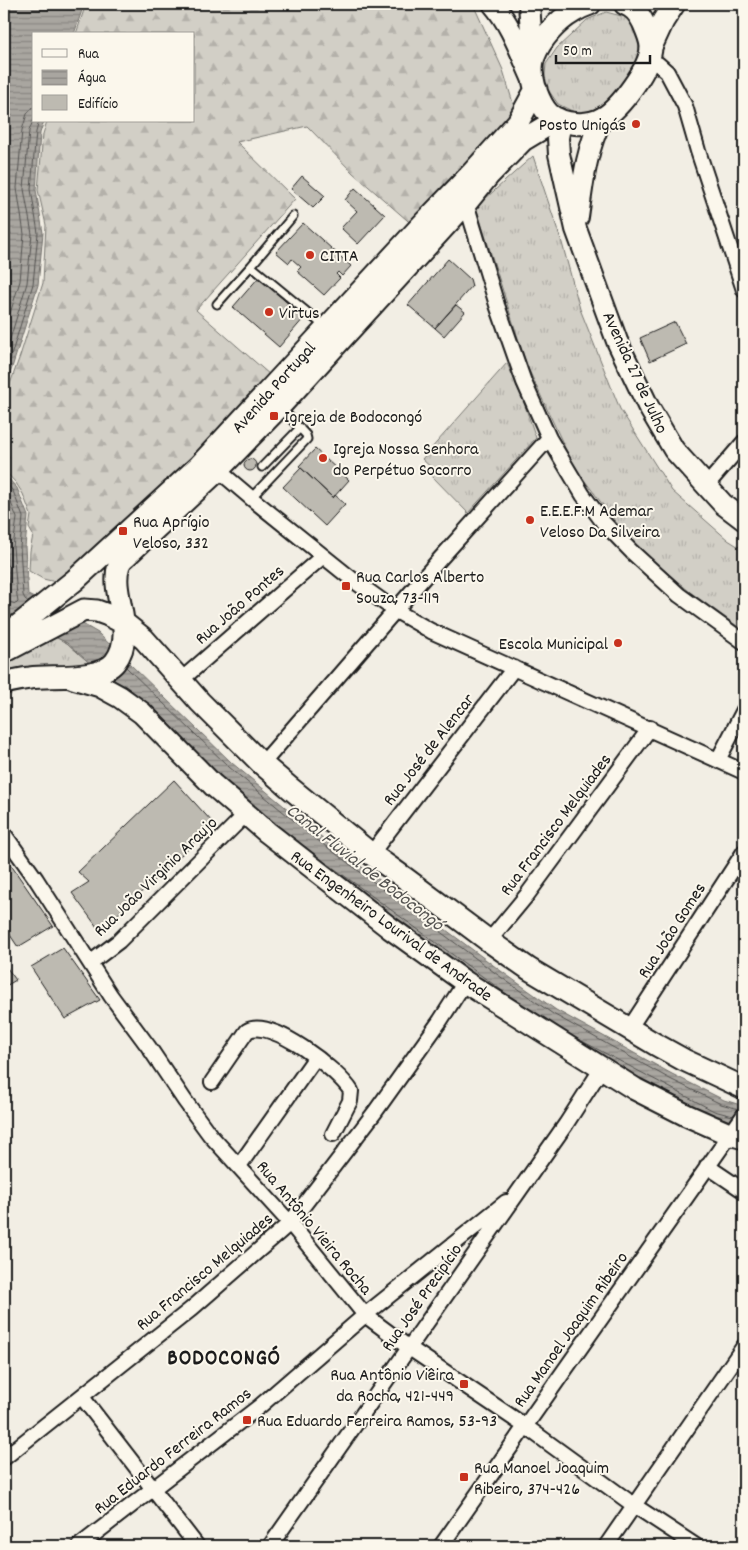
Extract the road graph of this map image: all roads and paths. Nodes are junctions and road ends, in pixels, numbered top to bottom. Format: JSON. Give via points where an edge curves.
{"nodes":[{"id":1,"x":493,"y":4,"type":"edge"},
{"id":2,"x":529,"y":4,"type":"edge"},
{"id":3,"x":590,"y":4,"type":"edge"},
{"id":4,"x":625,"y":4,"type":"edge"},
{"id":5,"x":674,"y":4,"type":"edge"},
{"id":6,"x":649,"y":53,"type":"junction"},
{"id":7,"x":533,"y":58,"type":"junction"},
{"id":8,"x":534,"y":85,"type":"junction"},
{"id":9,"x":602,"y":118,"type":"junction"},
{"id":10,"x":560,"y":120,"type":"junction"},
{"id":11,"x":514,"y":138,"type":"junction"},
{"id":12,"x":480,"y":175,"type":"junction"},
{"id":13,"x":466,"y":203,"type":"junction"},
{"id":14,"x":293,"y":216,"type":"dead end"},
{"id":15,"x":576,"y":229,"type":"junction"},
{"id":16,"x":250,"y":266,"type":"junction"},
{"id":17,"x":744,"y":290,"type":"edge"},
{"id":18,"x":217,"y":304,"type":"dead end"},
{"id":19,"x":326,"y":328,"type":"junction"},
{"id":20,"x":280,"y":406,"type":"junction"},
{"id":21,"x":300,"y":428,"type":"junction"},
{"id":22,"x":549,"y":438,"type":"junction"},
{"id":23,"x":744,"y":442,"type":"edge"},
{"id":24,"x":213,"y":464,"type":"junction"},
{"id":25,"x":262,"y":468,"type":"dead end"},
{"id":26,"x":706,"y":486,"type":"junction"},
{"id":27,"x":251,"y":498,"type":"junction"},
{"id":28,"x":744,"y":520,"type":"edge"},
{"id":29,"x":322,"y":556,"type":"junction"},
{"id":30,"x":396,"y":611,"type":"junction"},
{"id":31,"x":118,"y":627,"type":"junction"},
{"id":32,"x":29,"y":629,"type":"junction"},
{"id":33,"x":4,"y":637,"type":"edge"},
{"id":34,"x":744,"y":642,"type":"edge"},
{"id":35,"x":4,"y":652,"type":"edge"},
{"id":36,"x":514,"y":668,"type":"junction"},
{"id":37,"x":65,"y":676,"type":"junction"},
{"id":38,"x":180,"y":681,"type":"junction"},
{"id":39,"x":4,"y":683,"type":"edge"},
{"id":40,"x":744,"y":710,"type":"edge"},
{"id":41,"x":650,"y":728,"type":"junction"},
{"id":42,"x":718,"y":760,"type":"junction"},
{"id":43,"x":262,"y":764,"type":"junction"},
{"id":44,"x":744,"y":772,"type":"edge"},
{"id":45,"x":246,"y":814,"type":"junction"},
{"id":46,"x":4,"y":834,"type":"edge"},
{"id":47,"x":744,"y":852,"type":"edge"},
{"id":48,"x":371,"y":854,"type":"junction"},
{"id":49,"x":489,"y":941,"type":"junction"},
{"id":50,"x":90,"y":963,"type":"junction"},
{"id":51,"x":465,"y":982,"type":"junction"},
{"id":52,"x":629,"y":1029,"type":"junction"},
{"id":53,"x":316,"y":1057,"type":"junction"},
{"id":54,"x":602,"y":1068,"type":"junction"},
{"id":55,"x":212,"y":1082,"type":"dead end"},
{"id":56,"x":744,"y":1088,"type":"edge"},
{"id":57,"x":744,"y":1114,"type":"edge"},
{"id":58,"x":333,"y":1134,"type":"dead end"},
{"id":59,"x":736,"y":1134,"type":"edge"},
{"id":60,"x":239,"y":1166,"type":"junction"},
{"id":61,"x":707,"y":1166,"type":"junction"},
{"id":62,"x":518,"y":1192,"type":"junction"},
{"id":63,"x":744,"y":1192,"type":"edge"},
{"id":64,"x":290,"y":1223,"type":"junction"},
{"id":65,"x":365,"y":1315,"type":"junction"},
{"id":66,"x":744,"y":1346,"type":"edge"},
{"id":67,"x":408,"y":1347,"type":"junction"},
{"id":68,"x":82,"y":1397,"type":"junction"},
{"id":69,"x":525,"y":1426,"type":"junction"},
{"id":70,"x":4,"y":1458,"type":"edge"},
{"id":71,"x":152,"y":1489,"type":"junction"},
{"id":72,"x":635,"y":1506,"type":"junction"},
{"id":73,"x":80,"y":1546,"type":"edge"},
{"id":74,"x":197,"y":1546,"type":"edge"},
{"id":75,"x":270,"y":1546,"type":"edge"},
{"id":76,"x":441,"y":1546,"type":"edge"},
{"id":77,"x":606,"y":1546,"type":"edge"},
{"id":78,"x":696,"y":1546,"type":"edge"}],
"edges":[{"from":1,"to":8,"type":"main road","via":[[516,40]]},
{"from":2,"to":7,"type":"main road"},
{"from":3,"to":7,"type":"main road","via":[[572,12],[555,26]]},
{"from":4,"to":6,"type":"main road","via":[[638,13],[646,28]]},
{"from":5,"to":6,"type":"main road","via":[[663,20]]},
{"from":6,"to":9,"type":"main road","via":[[641,76]]},
{"from":6,"to":17,"type":"street","via":[[667,72],[685,106]]},
{"from":7,"to":8,"type":"main road"},
{"from":8,"to":10,"type":"main road","via":[[542,106]]},
{"from":8,"to":11,"type":"main road","name":"Avenida Portugal"},
{"from":9,"to":10,"type":"main road","via":[[581,124]]},
{"from":9,"to":15,"type":"main road","name":"Avenida 27 de Julho","via":[[584,167]]},
{"from":10,"to":11,"type":"main road","name":"Avenida Portugal"},
{"from":10,"to":15,"type":"main road","name":"Avenida 27 de Julho","via":[[559,154]]},
{"from":11,"to":12,"type":"main road","name":"Avenida Portugal"},
{"from":12,"to":13,"type":"main road","name":"Avenida Portugal"},
{"from":12,"to":19,"type":"main road","name":"Avenida Portugal","via":[[422,225]]},
{"from":13,"to":20,"type":"main road","name":"Avenida Portugal"},
{"from":13,"to":22,"type":"street","via":[[497,306],[524,382]]},
{"from":14,"to":16,"type":"lane"},
{"from":15,"to":26,"type":"main road","name":"Avenida 27 de Julho","via":[[617,341],[648,406],[674,450]]},
{"from":16,"to":18,"type":"lane"},
{"from":16,"to":19,"type":"lane"},
{"from":19,"to":24,"type":"main road","name":"Avenida Portugal"},
{"from":20,"to":21,"type":"lane"},
{"from":20,"to":24,"type":"main road","name":"Avenida Portugal"},
{"from":21,"to":25,"type":"lane"},
{"from":21,"to":27,"type":"lane","via":[[306,435],[305,442]]},
{"from":22,"to":30,"type":"street"},
{"from":22,"to":34,"type":"street","via":[[603,522],[679,594]]},
{"from":23,"to":26,"type":"street"},
{"from":24,"to":27,"type":"street"},
{"from":24,"to":31,"type":"main road","name":"Avenida Portugal","via":[[119,564]]},
{"from":24,"to":32,"type":"main road","name":"Avenida Portugal","via":[[75,580]]},
{"from":26,"to":28,"type":"main road","name":"Avenida 27 de Julho","via":[[722,504]]},
{"from":27,"to":29,"type":"street"},
{"from":29,"to":30,"type":"street"},
{"from":29,"to":38,"type":"street","name":"Rua João Pontes"},
{"from":30,"to":36,"type":"street","via":[[431,631]]},
{"from":30,"to":43,"type":"street"},
{"from":31,"to":32,"type":"main road","name":"Avenida Portugal","via":[[97,611],[84,610]]},
{"from":31,"to":37,"type":"main road","via":[[121,651],[114,663],[94,673]]},
{"from":31,"to":38,"type":"main road","via":[[144,639]]},
{"from":32,"to":33,"type":"main road","name":"Avenida Portugal"},
{"from":32,"to":35,"type":"main road","name":"Avenida Portugal"},
{"from":36,"to":41,"type":"street"},
{"from":36,"to":48,"type":"street","name":"Rua José de Alencar"},
{"from":37,"to":39,"type":"main road"},
{"from":37,"to":45,"type":"main road","name":"Rua Engenheiro Lourival de Andrade","via":[[100,686],[142,713]]},
{"from":38,"to":43,"type":"main road"},
{"from":40,"to":42,"type":"street"},
{"from":41,"to":42,"type":"street"},
{"from":41,"to":49,"type":"street","name":"Rua Francisco Melquiades","via":[[527,896]]},
{"from":42,"to":44,"type":"street"},
{"from":43,"to":48,"type":"main road"},
{"from":45,"to":50,"type":"street","name":"Rua João Virginio Araujo","via":[[119,941]]},
{"from":45,"to":51,"type":"main road","name":"Rua Engenheiro Lourival de Andrade","via":[[390,928]]},
{"from":46,"to":50,"type":"street","name":"Rua Antônio Vieira Rocha"},
{"from":47,"to":52,"type":"street","name":"Rua João Gomes"},
{"from":48,"to":49,"type":"main road"},
{"from":49,"to":52,"type":"main road"},
{"from":50,"to":60,"type":"street","name":"Rua Antônio Vieira Rocha","via":[[185,1102]]},
{"from":51,"to":54,"type":"main road","name":"Rua Engenheiro Lourival de Andrade"},
{"from":51,"to":64,"type":"street","name":"Rua Francisco Melquiades","via":[[391,1091]]},
{"from":52,"to":56,"type":"main road"},
{"from":53,"to":55,"type":"street","via":[[275,1033],[252,1028],[247,1030]]},
{"from":53,"to":58,"type":"street","via":[[338,1074],[351,1092]]},
{"from":53,"to":60,"type":"street"},
{"from":54,"to":59,"type":"main road","name":"Rua Engenheiro Lourival de Andrade","via":[[678,1110]]},
{"from":54,"to":62,"type":"street","name":"Rua José Precipício"},
{"from":57,"to":59,"type":"street","name":"Rua Manoel Joaquim Ribeiro"},
{"from":59,"to":61,"type":"street","name":"Rua Manoel Joaquim Ribeiro"},
{"from":60,"to":64,"type":"street","name":"Rua Antônio Vieira Rocha"},
{"from":61,"to":63,"type":"street"},
{"from":61,"to":69,"type":"street","name":"Rua Manoel Joaquim Ribeiro"},
{"from":62,"to":65,"type":"street","name":"Rua Eduardo Ferreira Ramos"},
{"from":62,"to":67,"type":"street","name":"Rua José Precipício"},
{"from":64,"to":65,"type":"street","name":"Rua Antônio Vieira Rocha"},
{"from":64,"to":68,"type":"street","name":"Rua Francisco Melquiades","via":[[190,1310]]},
{"from":65,"to":67,"type":"street","name":"Rua Antônio Vieira Rocha"},
{"from":65,"to":71,"type":"street","name":"Rua Eduardo Ferreira Ramos","via":[[260,1406]]},
{"from":66,"to":72,"type":"street"},
{"from":67,"to":69,"type":"street","name":"Rua Antônio Vieira Rocha"},
{"from":67,"to":75,"type":"street","name":"Rua José Precipício"},
{"from":68,"to":70,"type":"street","name":"Rua Francisco Melquiades"},
{"from":68,"to":71,"type":"street"},
{"from":69,"to":72,"type":"street","name":"Rua Antônio Vieira Rocha"},
{"from":69,"to":76,"type":"street","name":"Rua Manoel Joaquim Ribeiro"},
{"from":71,"to":73,"type":"street","name":"Rua Eduardo Ferreira Ramos"},
{"from":71,"to":74,"type":"street"},
{"from":72,"to":77,"type":"street"},
{"from":72,"to":78,"type":"street","name":"Rua Antônio Vieira Rocha"}]}
